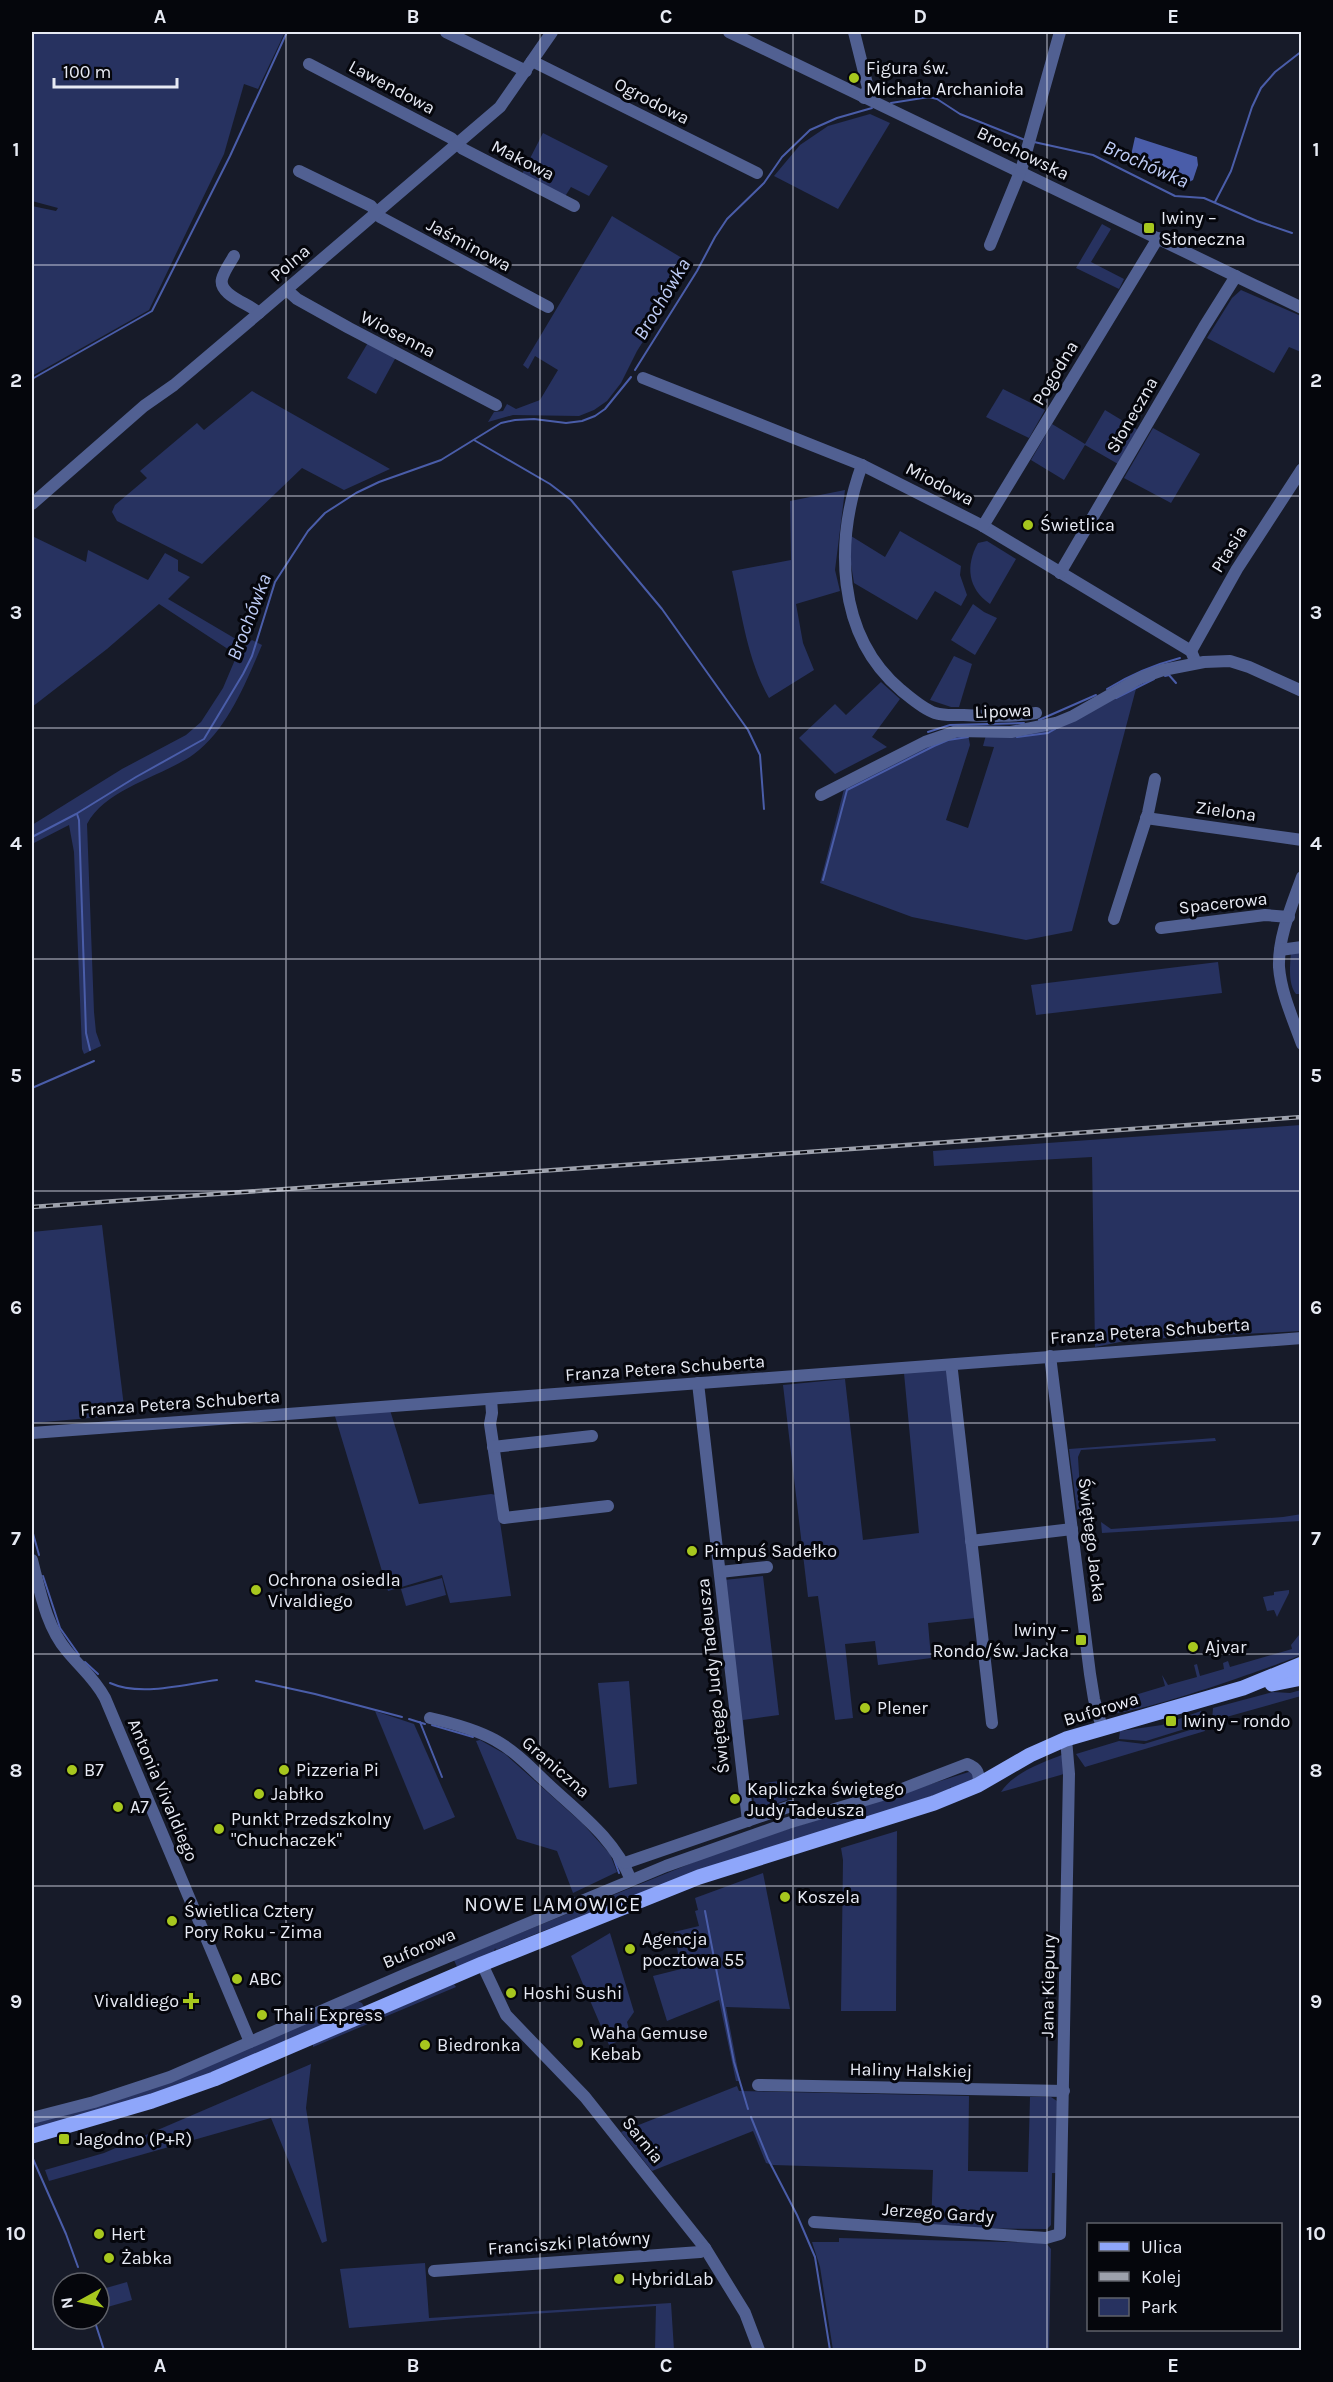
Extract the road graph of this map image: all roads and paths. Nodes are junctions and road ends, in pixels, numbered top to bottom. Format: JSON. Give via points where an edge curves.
{"nodes":[{"id":1,"x":446,"y":32,"type":"edge"},
{"id":2,"x":552,"y":32,"type":"edge"},
{"id":3,"x":729,"y":32,"type":"edge"},
{"id":4,"x":854,"y":32,"type":"edge"},
{"id":5,"x":1060,"y":32,"type":"edge"},
{"id":6,"x":309,"y":64,"type":"dead end"},
{"id":7,"x":529,"y":66,"type":"junction"},
{"id":8,"x":864,"y":98,"type":"junction"},
{"id":9,"x":457,"y":144,"type":"junction"},
{"id":10,"x":299,"y":171,"type":"dead end"},
{"id":11,"x":1020,"y":171,"type":"junction"},
{"id":12,"x":756,"y":172,"type":"dead end"},
{"id":13,"x":574,"y":206,"type":"dead end"},
{"id":14,"x":376,"y":212,"type":"junction"},
{"id":15,"x":1158,"y":238,"type":"junction"},
{"id":16,"x":990,"y":245,"type":"dead end"},
{"id":17,"x":234,"y":256,"type":"dead end"},
{"id":18,"x":1236,"y":276,"type":"junction"},
{"id":19,"x":287,"y":290,"type":"junction"},
{"id":20,"x":548,"y":307,"type":"dead end"},
{"id":21,"x":1302,"y":308,"type":"edge"},
{"id":22,"x":259,"y":314,"type":"junction"},
{"id":23,"x":643,"y":378,"type":"dead end"},
{"id":24,"x":496,"y":405,"type":"dead end"},
{"id":25,"x":862,"y":465,"type":"junction"},
{"id":26,"x":1302,"y":469,"type":"edge"},
{"id":27,"x":32,"y":504,"type":"edge"},
{"id":28,"x":983,"y":526,"type":"junction"},
{"id":29,"x":1060,"y":573,"type":"junction"},
{"id":30,"x":1191,"y":651,"type":"junction"},
{"id":31,"x":1191,"y":664,"type":"junction"},
{"id":32,"x":1302,"y":691,"type":"edge"},
{"id":33,"x":1036,"y":713,"type":"dead end"},
{"id":34,"x":1155,"y":779,"type":"dead end"},
{"id":35,"x":821,"y":795,"type":"dead end"},
{"id":36,"x":1146,"y":818,"type":"junction"},
{"id":37,"x":1302,"y":840,"type":"edge"},
{"id":38,"x":1302,"y":877,"type":"edge"},
{"id":39,"x":1289,"y":917,"type":"junction"},
{"id":40,"x":1114,"y":919,"type":"dead end"},
{"id":41,"x":1161,"y":928,"type":"dead end"},
{"id":42,"x":1302,"y":947,"type":"edge"},
{"id":43,"x":1280,"y":950,"type":"junction"},
{"id":44,"x":1302,"y":1044,"type":"edge"},
{"id":45,"x":1302,"y":1338,"type":"edge"},
{"id":46,"x":1050,"y":1356,"type":"junction"},
{"id":47,"x":952,"y":1371,"type":"dead end"},
{"id":48,"x":698,"y":1383,"type":"junction"},
{"id":49,"x":491,"y":1400,"type":"junction"},
{"id":50,"x":32,"y":1433,"type":"edge"},
{"id":51,"x":592,"y":1436,"type":"dead end"},
{"id":52,"x":493,"y":1447,"type":"junction"},
{"id":53,"x":608,"y":1506,"type":"dead end"},
{"id":54,"x":1072,"y":1529,"type":"junction"},
{"id":55,"x":971,"y":1541,"type":"junction"},
{"id":56,"x":32,"y":1560,"type":"edge"},
{"id":57,"x":767,"y":1567,"type":"dead end"},
{"id":58,"x":720,"y":1572,"type":"junction"},
{"id":59,"x":1302,"y":1664,"type":"edge"},
{"id":60,"x":1302,"y":1678,"type":"edge"},
{"id":61,"x":1243,"y":1688,"type":"junction"},
{"id":62,"x":430,"y":1718,"type":"dead end"},
{"id":63,"x":992,"y":1723,"type":"dead end"},
{"id":64,"x":1102,"y":1728,"type":"junction"},
{"id":65,"x":1066,"y":1739,"type":"junction"},
{"id":66,"x":978,"y":1785,"type":"junction"},
{"id":67,"x":791,"y":1806,"type":"dead end"},
{"id":68,"x":748,"y":1821,"type":"junction"},
{"id":69,"x":625,"y":1863,"type":"junction"},
{"id":70,"x":631,"y":1880,"type":"junction"},
{"id":71,"x":482,"y":1964,"type":"junction"},
{"id":72,"x":250,"y":2042,"type":"junction"},
{"id":73,"x":758,"y":2085,"type":"dead end"},
{"id":74,"x":1064,"y":2091,"type":"junction"},
{"id":75,"x":32,"y":2118,"type":"edge"},
{"id":76,"x":32,"y":2136,"type":"edge"},
{"id":77,"x":814,"y":2223,"type":"dead end"},
{"id":78,"x":1060,"y":2234,"type":"joint"},
{"id":79,"x":705,"y":2248,"type":"junction"},
{"id":80,"x":434,"y":2271,"type":"dead end"},
{"id":81,"x":759,"y":2350,"type":"edge"}],
"edges":[{"from":1,"to":7,"type":"street","name":"Ogrodowa"},
{"from":2,"to":7,"type":"street","name":"Polna"},
{"from":3,"to":8,"type":"street","name":"Brochowska"},
{"from":4,"to":8,"type":"street","via":[[868,88]]},
{"from":5,"to":11,"type":"street"},
{"from":6,"to":9,"type":"street","name":"Lawendowa"},
{"from":7,"to":9,"type":"street","name":"Polna","via":[[500,107]]},
{"from":7,"to":12,"type":"street","name":"Ogrodowa"},
{"from":8,"to":11,"type":"street","name":"Brochowska"},
{"from":9,"to":13,"type":"street","name":"Makowa"},
{"from":9,"to":14,"type":"street","name":"Polna"},
{"from":10,"to":14,"type":"street","name":"Jaśminowa"},
{"from":11,"to":15,"type":"street","name":"Brochowska"},
{"from":11,"to":16,"type":"street"},
{"from":14,"to":19,"type":"street","name":"Polna"},
{"from":14,"to":20,"type":"street","name":"Jaśminowa"},
{"from":15,"to":18,"type":"street","name":"Brochowska"},
{"from":15,"to":28,"type":"street","name":"Pogodna"},
{"from":17,"to":22,"type":"street","via":[[222,279],[224,291]]},
{"from":18,"to":21,"type":"street","name":"Brochowska"},
{"from":18,"to":29,"type":"street","name":"Słoneczna"},
{"from":19,"to":22,"type":"street","name":"Polna"},
{"from":19,"to":24,"type":"street","name":"Wiosenna","via":[[349,328]]},
{"from":22,"to":27,"type":"street","name":"Polna","via":[[144,406]]},
{"from":23,"to":25,"type":"street","name":"Miodowa"},
{"from":25,"to":28,"type":"street","name":"Miodowa"},
{"from":25,"to":33,"type":"street","via":[[847,517],[844,561],[857,626],[876,664],[914,700],[936,713]]},
{"from":26,"to":30,"type":"street","name":"Ptasia","via":[[1237,569]]},
{"from":28,"to":29,"type":"street","name":"Miodowa"},
{"from":29,"to":30,"type":"street","name":"Miodowa"},
{"from":30,"to":31,"type":"street"},
{"from":31,"to":32,"type":"street","via":[[1240,663]]},
{"from":31,"to":35,"type":"street","name":"Lipowa","via":[[1140,678],[1056,723],[1011,732],[968,730],[940,736]]},
{"from":34,"to":36,"type":"street"},
{"from":36,"to":37,"type":"street","name":"Zielona"},
{"from":36,"to":40,"type":"street"},
{"from":38,"to":39,"type":"street"},
{"from":39,"to":41,"type":"street","name":"Spacerowa","via":[[1265,915]]},
{"from":39,"to":43,"type":"street"},
{"from":42,"to":43,"type":"street"},
{"from":43,"to":44,"type":"street","via":[[1282,987]]},
{"from":45,"to":46,"type":"street","name":"Franza Petera Schuberta"},
{"from":46,"to":48,"type":"street","name":"Franza Petera Schuberta"},
{"from":46,"to":54,"type":"street","name":"Świętego Jacka"},
{"from":47,"to":55,"type":"street"},
{"from":48,"to":49,"type":"street","name":"Franza Petera Schuberta"},
{"from":48,"to":58,"type":"street","name":"Świętego Judy Tadeusza"},
{"from":49,"to":50,"type":"street","name":"Franza Petera Schuberta"},
{"from":49,"to":52,"type":"street"},
{"from":51,"to":52,"type":"street"},
{"from":52,"to":53,"type":"street","via":[[504,1518]]},
{"from":54,"to":55,"type":"street"},
{"from":54,"to":64,"type":"street","name":"Świętego Jacka","via":[[1094,1699]]},
{"from":55,"to":63,"type":"street"},
{"from":56,"to":72,"type":"street","name":"Antonia Vivaldiego","via":[[57,1637],[99,1686],[110,1708]]},
{"from":57,"to":58,"type":"street"},
{"from":58,"to":68,"type":"street","name":"Świętego Judy Tadeusza"},
{"from":59,"to":61,"type":"main road","name":"Buforowa"},
{"from":60,"to":61,"type":"main road","name":"Buforowa"},
{"from":61,"to":64,"type":"main road","name":"Buforowa"},
{"from":62,"to":69,"type":"street","name":"Graniczna","via":[[480,1733],[519,1756],[584,1816]]},
{"from":64,"to":65,"type":"main road","name":"Buforowa"},
{"from":65,"to":66,"type":"main road","name":"Buforowa"},
{"from":65,"to":74,"type":"street","name":"Jana Kiepury","via":[[1069,1774]]},
{"from":66,"to":70,"type":"street","name":"Buforowa","via":[[979,1774],[967,1764]]},
{"from":66,"to":71,"type":"main road","name":"Buforowa","via":[[934,1803],[699,1877]]},
{"from":67,"to":68,"type":"street"},
{"from":68,"to":69,"type":"street"},
{"from":69,"to":70,"type":"street","name":"Graniczna"},
{"from":70,"to":72,"type":"street","name":"Buforowa"},
{"from":71,"to":76,"type":"main road","name":"Buforowa","via":[[184,2090]]},
{"from":71,"to":79,"type":"street","name":"Sarnia","via":[[506,2015],[585,2097]]},
{"from":72,"to":75,"type":"street","name":"Buforowa","via":[[160,2080]]},
{"from":73,"to":74,"type":"street","name":"Haliny Halskiej"},
{"from":74,"to":78,"type":"street","name":"Jana Kiepury"},
{"from":77,"to":78,"type":"street","name":"Jerzego Gardy","via":[[1046,2238]]},
{"from":79,"to":80,"type":"street","name":"Franciszki Platówny","via":[[699,2252]]},
{"from":79,"to":81,"type":"street","name":"Sarnia","via":[[746,2313]]}]}
